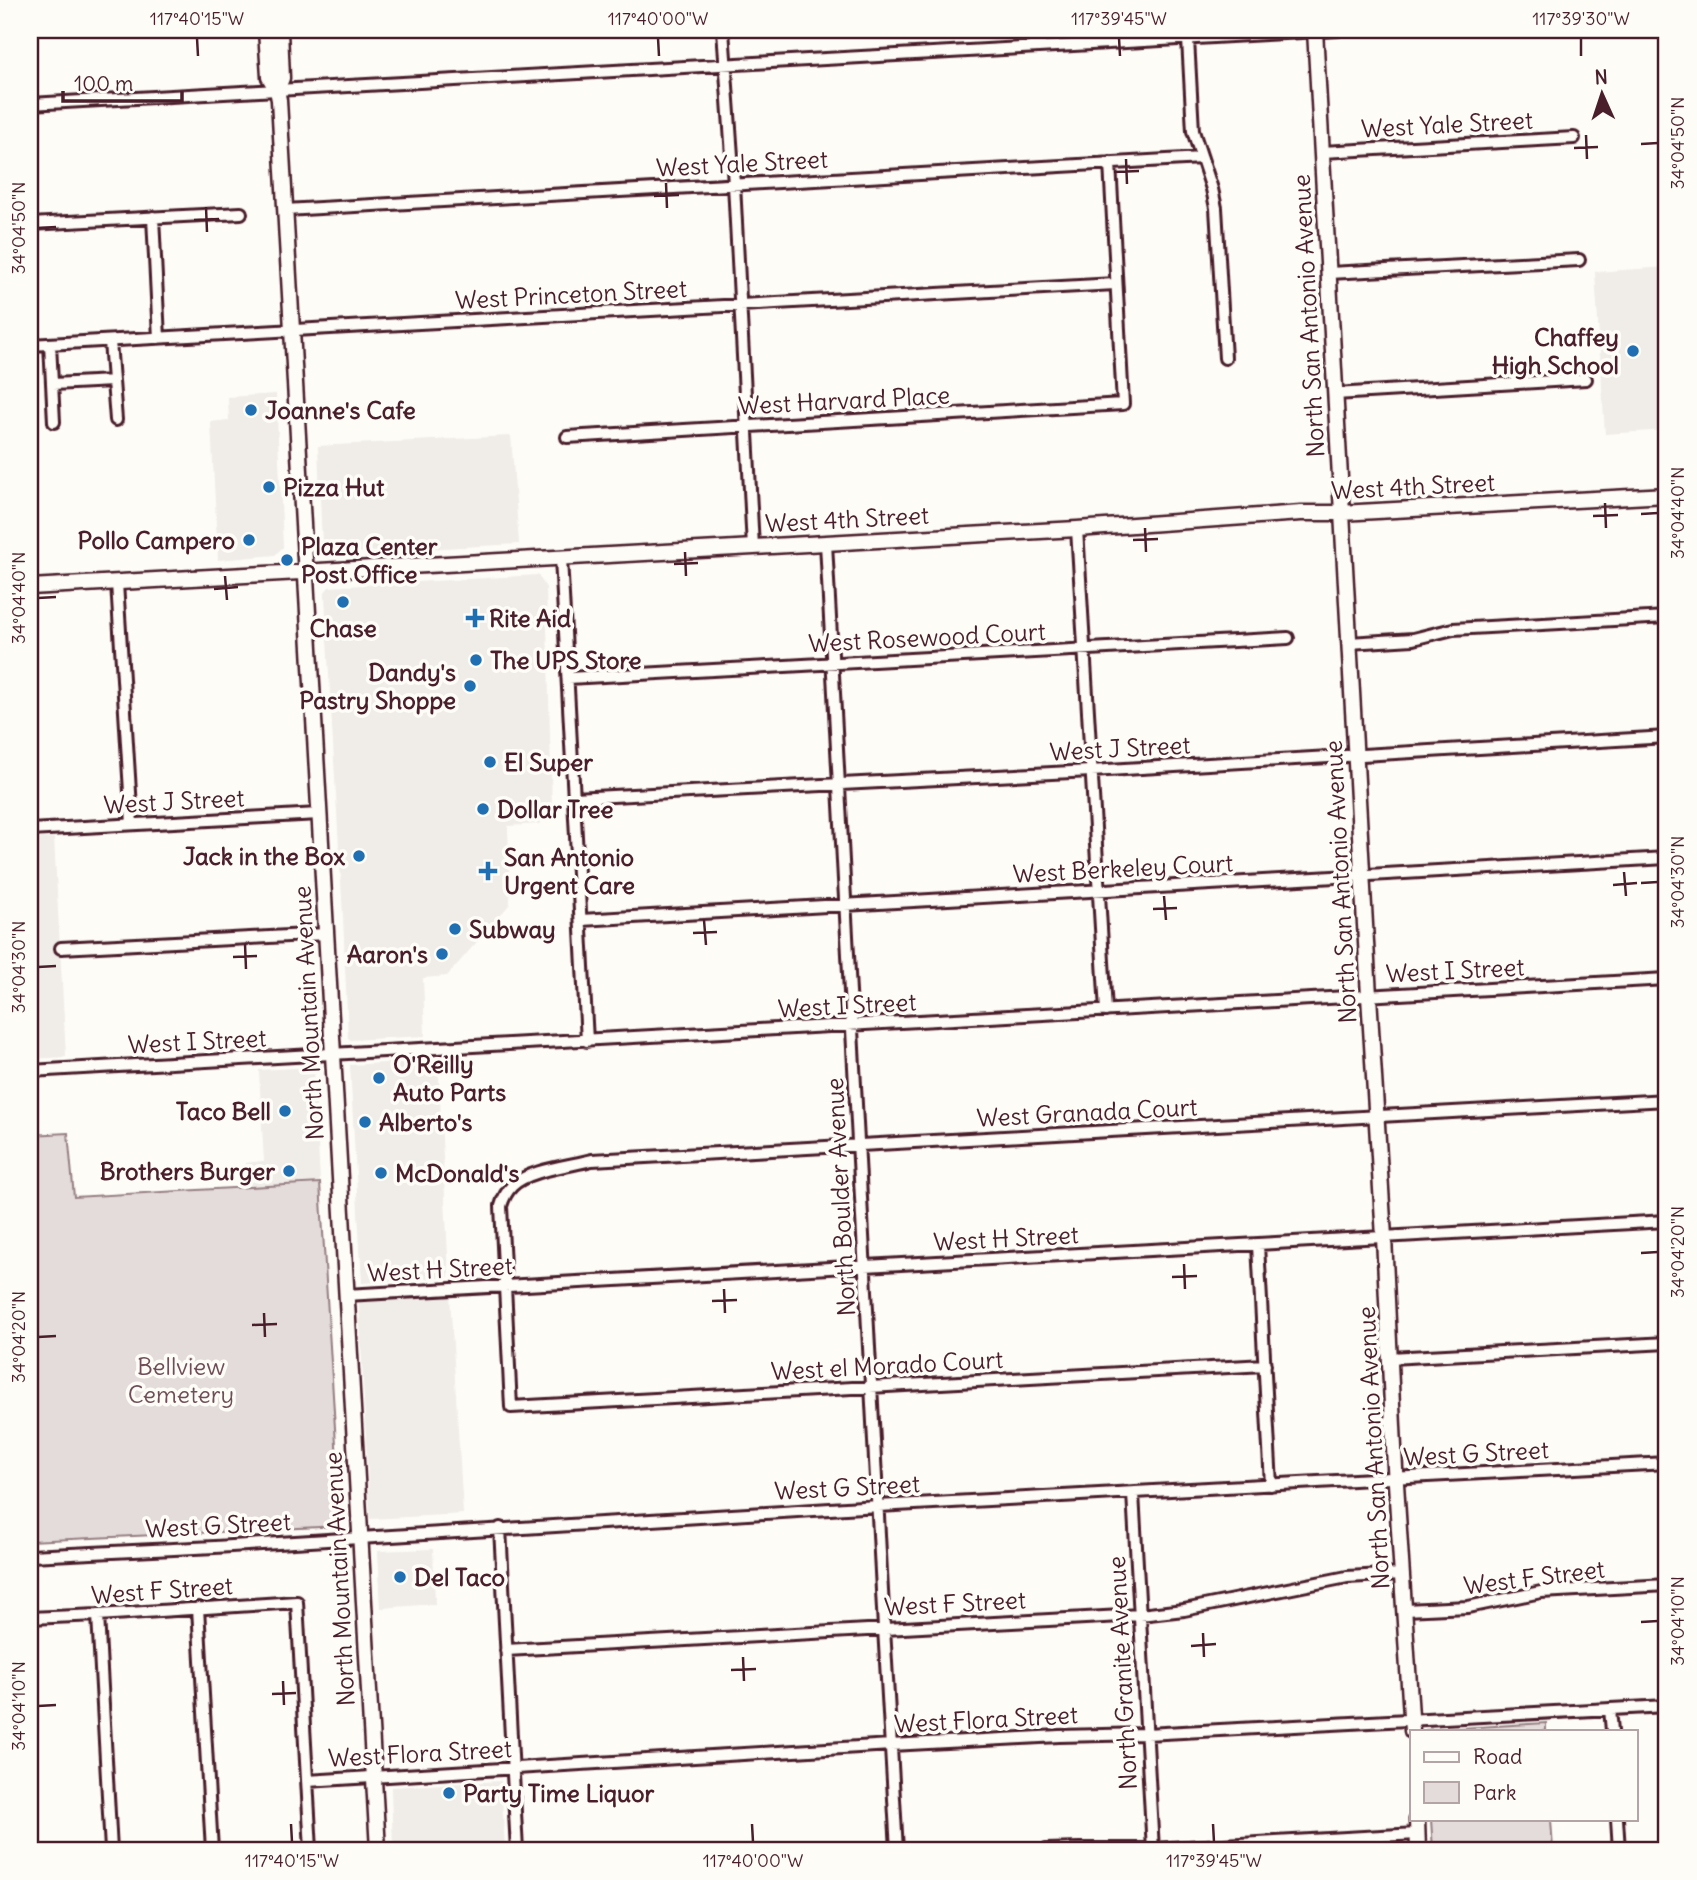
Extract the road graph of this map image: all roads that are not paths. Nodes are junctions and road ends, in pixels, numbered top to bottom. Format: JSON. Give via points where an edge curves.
{"nodes":[{"id":1,"x":266,"y":30,"type":"edge"},
{"id":2,"x":280,"y":30,"type":"edge"},
{"id":3,"x":723,"y":30,"type":"edge"},
{"id":4,"x":1033,"y":30,"type":"edge"},
{"id":5,"x":1315,"y":30,"type":"edge"},
{"id":6,"x":1338,"y":30,"type":"edge"},
{"id":7,"x":1188,"y":39,"type":"junction"},
{"id":8,"x":1034,"y":46,"type":"junction"},
{"id":9,"x":725,"y":64,"type":"junction"},
{"id":10,"x":277,"y":90,"type":"junction"},
{"id":11,"x":30,"y":104,"type":"edge"},
{"id":12,"x":1573,"y":138,"type":"dead end"},
{"id":13,"x":1322,"y":152,"type":"junction"},
{"id":14,"x":1202,"y":158,"type":"junction"},
{"id":15,"x":1110,"y":163,"type":"junction"},
{"id":16,"x":734,"y":184,"type":"junction"},
{"id":17,"x":285,"y":210,"type":"junction"},
{"id":18,"x":242,"y":213,"type":"dead end"},
{"id":19,"x":153,"y":217,"type":"junction"},
{"id":20,"x":30,"y":224,"type":"edge"},
{"id":21,"x":1579,"y":260,"type":"dead end"},
{"id":22,"x":1329,"y":273,"type":"junction"},
{"id":23,"x":1115,"y":284,"type":"junction"},
{"id":24,"x":740,"y":306,"type":"junction"},
{"id":25,"x":293,"y":331,"type":"junction"},
{"id":26,"x":159,"y":338,"type":"junction"},
{"id":27,"x":110,"y":341,"type":"junction"},
{"id":28,"x":50,"y":344,"type":"junction"},
{"id":29,"x":30,"y":345,"type":"edge"},
{"id":30,"x":1225,"y":358,"type":"dead end"},
{"id":31,"x":1586,"y":379,"type":"dead end"},
{"id":32,"x":113,"y":381,"type":"junction"},
{"id":33,"x":52,"y":384,"type":"junction"},
{"id":34,"x":1335,"y":394,"type":"junction"},
{"id":35,"x":116,"y":420,"type":"dead end"},
{"id":36,"x":54,"y":422,"type":"dead end"},
{"id":37,"x":746,"y":426,"type":"junction"},
{"id":38,"x":567,"y":437,"type":"dead end"},
{"id":39,"x":1667,"y":495,"type":"edge"},
{"id":40,"x":1341,"y":513,"type":"junction"},
{"id":41,"x":1077,"y":529,"type":"junction"},
{"id":42,"x":826,"y":542,"type":"junction"},
{"id":43,"x":753,"y":547,"type":"junction"},
{"id":44,"x":561,"y":558,"type":"junction"},
{"id":45,"x":306,"y":573,"type":"junction"},
{"id":46,"x":117,"y":583,"type":"junction"},
{"id":47,"x":30,"y":587,"type":"edge"},
{"id":48,"x":1667,"y":617,"type":"edge"},
{"id":49,"x":1288,"y":638,"type":"dead end"},
{"id":50,"x":1349,"y":643,"type":"junction"},
{"id":51,"x":1084,"y":650,"type":"junction"},
{"id":52,"x":832,"y":662,"type":"junction"},
{"id":53,"x":568,"y":678,"type":"junction"},
{"id":54,"x":1667,"y":737,"type":"edge"},
{"id":55,"x":1356,"y":755,"type":"junction"},
{"id":56,"x":1091,"y":771,"type":"junction"},
{"id":57,"x":838,"y":783,"type":"junction"},
{"id":58,"x":574,"y":798,"type":"junction"},
{"id":59,"x":320,"y":814,"type":"junction"},
{"id":60,"x":131,"y":824,"type":"junction"},
{"id":61,"x":30,"y":830,"type":"edge"},
{"id":62,"x":1667,"y":858,"type":"edge"},
{"id":63,"x":1363,"y":876,"type":"junction"},
{"id":64,"x":1098,"y":891,"type":"junction"},
{"id":65,"x":845,"y":904,"type":"junction"},
{"id":66,"x":581,"y":920,"type":"junction"},
{"id":67,"x":326,"y":934,"type":"junction"},
{"id":68,"x":61,"y":948,"type":"dead end"},
{"id":69,"x":1667,"y":979,"type":"edge"},
{"id":70,"x":1369,"y":996,"type":"junction"},
{"id":71,"x":1106,"y":1011,"type":"junction"},
{"id":72,"x":853,"y":1026,"type":"junction"},
{"id":73,"x":587,"y":1041,"type":"junction"},
{"id":74,"x":332,"y":1054,"type":"junction"},
{"id":75,"x":30,"y":1071,"type":"edge"},
{"id":76,"x":1667,"y":1100,"type":"edge"},
{"id":77,"x":1376,"y":1116,"type":"junction"},
{"id":78,"x":859,"y":1146,"type":"junction"},
{"id":79,"x":1667,"y":1221,"type":"edge"},
{"id":80,"x":1384,"y":1237,"type":"junction"},
{"id":81,"x":1258,"y":1245,"type":"junction"},
{"id":82,"x":865,"y":1266,"type":"junction"},
{"id":83,"x":505,"y":1286,"type":"junction"},
{"id":84,"x":346,"y":1295,"type":"junction"},
{"id":85,"x":1667,"y":1343,"type":"edge"},
{"id":86,"x":1390,"y":1359,"type":"junction"},
{"id":87,"x":1265,"y":1365,"type":"junction"},
{"id":88,"x":871,"y":1387,"type":"junction"},
{"id":89,"x":1667,"y":1463,"type":"edge"},
{"id":90,"x":1396,"y":1478,"type":"junction"},
{"id":91,"x":1271,"y":1485,"type":"junction"},
{"id":92,"x":1133,"y":1493,"type":"junction"},
{"id":93,"x":878,"y":1506,"type":"junction"},
{"id":94,"x":500,"y":1528,"type":"junction"},
{"id":95,"x":360,"y":1538,"type":"junction"},
{"id":96,"x":30,"y":1556,"type":"edge"},
{"id":97,"x":1402,"y":1574,"type":"junction"},
{"id":98,"x":1667,"y":1585,"type":"edge"},
{"id":99,"x":198,"y":1608,"type":"junction"},
{"id":100,"x":1405,"y":1611,"type":"junction"},
{"id":101,"x":98,"y":1615,"type":"junction"},
{"id":102,"x":1140,"y":1615,"type":"junction"},
{"id":103,"x":30,"y":1618,"type":"edge"},
{"id":104,"x":884,"y":1628,"type":"junction"},
{"id":105,"x":506,"y":1650,"type":"junction"},
{"id":106,"x":1667,"y":1706,"type":"edge"},
{"id":107,"x":1611,"y":1709,"type":"junction"},
{"id":108,"x":1412,"y":1726,"type":"edge"},
{"id":109,"x":1612,"y":1730,"type":"edge"},
{"id":110,"x":1146,"y":1734,"type":"junction"},
{"id":111,"x":891,"y":1745,"type":"junction"},
{"id":112,"x":513,"y":1769,"type":"junction"},
{"id":113,"x":373,"y":1777,"type":"junction"},
{"id":114,"x":307,"y":1781,"type":"junction"},
{"id":115,"x":1417,"y":1820,"type":"edge"},
{"id":116,"x":1617,"y":1820,"type":"edge"},
{"id":117,"x":1417,"y":1835,"type":"junction"},
{"id":118,"x":111,"y":1850,"type":"edge"},
{"id":119,"x":212,"y":1850,"type":"edge"},
{"id":120,"x":311,"y":1850,"type":"edge"},
{"id":121,"x":377,"y":1850,"type":"edge"},
{"id":122,"x":517,"y":1850,"type":"edge"},
{"id":123,"x":897,"y":1850,"type":"edge"},
{"id":124,"x":1046,"y":1850,"type":"edge"},
{"id":125,"x":1153,"y":1850,"type":"edge"},
{"id":126,"x":1418,"y":1850,"type":"edge"},
{"id":127,"x":1619,"y":1850,"type":"edge"}],
"edges":[{"from":1,"to":10,"type":"main road","name":"North Mountain Avenue","via":[[269,77]]},
{"from":2,"to":10,"type":"main road","name":"North Mountain Avenue","via":[[282,78]]},
{"from":3,"to":9,"type":"street"},
{"from":4,"to":8,"type":"street"},
{"from":5,"to":6,"type":"street"},
{"from":5,"to":7,"type":"street"},
{"from":5,"to":13,"type":"main road","name":"North San Antonio Avenue"},
{"from":7,"to":8,"type":"street"},
{"from":7,"to":14,"type":"street","via":[[1193,131]]},
{"from":8,"to":9,"type":"street"},
{"from":9,"to":10,"type":"street"},
{"from":9,"to":16,"type":"street"},
{"from":10,"to":11,"type":"street"},
{"from":10,"to":17,"type":"main road","name":"North Mountain Avenue"},
{"from":12,"to":13,"type":"street","name":"West Yale Street"},
{"from":13,"to":22,"type":"main road","name":"North San Antonio Avenue"},
{"from":14,"to":15,"type":"street","name":"West Yale Street"},
{"from":14,"to":30,"type":"street","via":[[1216,208]]},
{"from":15,"to":16,"type":"street","name":"West Yale Street"},
{"from":15,"to":23,"type":"street"},
{"from":16,"to":17,"type":"street","name":"West Yale Street"},
{"from":16,"to":24,"type":"street"},
{"from":17,"to":25,"type":"main road","name":"North Mountain Avenue"},
{"from":18,"to":19,"type":"street"},
{"from":19,"to":20,"type":"street"},
{"from":19,"to":26,"type":"street"},
{"from":21,"to":22,"type":"street"},
{"from":22,"to":34,"type":"main road","name":"North San Antonio Avenue"},
{"from":23,"to":24,"type":"street","name":"West Princeton Street"},
{"from":23,"to":37,"type":"street","name":"West Harvard Place","via":[[1123,404]]},
{"from":24,"to":25,"type":"street","name":"West Princeton Street"},
{"from":24,"to":37,"type":"street"},
{"from":25,"to":26,"type":"street","name":"West Princeton Street"},
{"from":25,"to":45,"type":"main road","name":"North Mountain Avenue"},
{"from":26,"to":27,"type":"street","name":"West Princeton Street"},
{"from":27,"to":28,"type":"street","name":"West Princeton Street"},
{"from":27,"to":32,"type":"street"},
{"from":28,"to":29,"type":"street","name":"West Princeton Street"},
{"from":28,"to":33,"type":"street"},
{"from":31,"to":34,"type":"street"},
{"from":32,"to":33,"type":"street"},
{"from":32,"to":35,"type":"street"},
{"from":33,"to":36,"type":"street"},
{"from":34,"to":40,"type":"main road","name":"North San Antonio Avenue"},
{"from":37,"to":38,"type":"street","name":"West Harvard Place"},
{"from":37,"to":43,"type":"street"},
{"from":39,"to":40,"type":"main road","name":"West 4th Street"},
{"from":40,"to":41,"type":"main road","name":"West 4th Street"},
{"from":40,"to":50,"type":"main road","name":"North San Antonio Avenue"},
{"from":41,"to":42,"type":"main road","name":"West 4th Street"},
{"from":41,"to":51,"type":"street"},
{"from":42,"to":43,"type":"main road","name":"West 4th Street"},
{"from":42,"to":52,"type":"street","name":"North Boulder Avenue"},
{"from":43,"to":44,"type":"main road","name":"West 4th Street"},
{"from":44,"to":45,"type":"main road","name":"West 4th Street"},
{"from":44,"to":53,"type":"street"},
{"from":45,"to":46,"type":"main road","name":"West 4th Street"},
{"from":45,"to":59,"type":"main road","name":"North Mountain Avenue"},
{"from":46,"to":47,"type":"main road","name":"West 4th Street"},
{"from":46,"to":60,"type":"street"},
{"from":48,"to":50,"type":"street","via":[[1453,629],[1413,639]]},
{"from":49,"to":51,"type":"street","name":"West Rosewood Court"},
{"from":50,"to":55,"type":"main road","name":"North San Antonio Avenue"},
{"from":51,"to":52,"type":"street","name":"West Rosewood Court"},
{"from":51,"to":56,"type":"street"},
{"from":52,"to":53,"type":"street","name":"West Rosewood Court"},
{"from":52,"to":57,"type":"street","name":"North Boulder Avenue"},
{"from":53,"to":58,"type":"street"},
{"from":54,"to":55,"type":"street","name":"West J Street"},
{"from":55,"to":56,"type":"street","name":"West J Street"},
{"from":55,"to":63,"type":"main road","name":"North San Antonio Avenue"},
{"from":56,"to":57,"type":"street","name":"West J Street"},
{"from":56,"to":64,"type":"street"},
{"from":57,"to":58,"type":"street","name":"West J Street"},
{"from":57,"to":65,"type":"street","name":"North Boulder Avenue"},
{"from":58,"to":66,"type":"street"},
{"from":59,"to":60,"type":"street","name":"West J Street"},
{"from":59,"to":67,"type":"main road","name":"North Mountain Avenue"},
{"from":60,"to":61,"type":"street","name":"West J Street"},
{"from":62,"to":63,"type":"street","name":"West Berkeley Court"},
{"from":63,"to":64,"type":"street","name":"West Berkeley Court"},
{"from":63,"to":70,"type":"main road","name":"North San Antonio Avenue"},
{"from":64,"to":65,"type":"street","name":"West Berkeley Court"},
{"from":64,"to":71,"type":"street"},
{"from":65,"to":66,"type":"street","name":"West Berkeley Court"},
{"from":65,"to":72,"type":"street","name":"North Boulder Avenue"},
{"from":66,"to":73,"type":"street"},
{"from":67,"to":68,"type":"street"},
{"from":67,"to":74,"type":"main road","name":"North Mountain Avenue"},
{"from":69,"to":70,"type":"street","name":"West I Street"},
{"from":70,"to":71,"type":"street","name":"West I Street"},
{"from":70,"to":77,"type":"main road","name":"North San Antonio Avenue"},
{"from":71,"to":72,"type":"street","name":"West I Street"},
{"from":72,"to":73,"type":"street","name":"West I Street"},
{"from":72,"to":78,"type":"street","name":"North Boulder Avenue"},
{"from":73,"to":74,"type":"street","name":"West I Street"},
{"from":74,"to":75,"type":"street","name":"West I Street"},
{"from":74,"to":84,"type":"main road","name":"North Mountain Avenue"},
{"from":76,"to":77,"type":"street","name":"West Granada Court"},
{"from":77,"to":78,"type":"street","name":"West Granada Court"},
{"from":77,"to":80,"type":"main road","name":"North San Antonio Avenue"},
{"from":78,"to":82,"type":"street","name":"North Boulder Avenue"},
{"from":78,"to":83,"type":"street","name":"West Granada Court","via":[[592,1160],[532,1175],[513,1184],[501,1206]]},
{"from":79,"to":80,"type":"street","name":"West H Street"},
{"from":80,"to":81,"type":"street","name":"West H Street"},
{"from":80,"to":86,"type":"main road","name":"North San Antonio Avenue"},
{"from":81,"to":82,"type":"street","name":"West H Street"},
{"from":81,"to":87,"type":"street"},
{"from":82,"to":83,"type":"street","name":"West H Street"},
{"from":82,"to":88,"type":"street","name":"North Boulder Avenue"},
{"from":83,"to":84,"type":"street","name":"West H Street"},
{"from":83,"to":88,"type":"street","name":"West el Morado Court","via":[[512,1407]]},
{"from":84,"to":95,"type":"main road","name":"North Mountain Avenue"},
{"from":85,"to":86,"type":"street"},
{"from":86,"to":90,"type":"main road","name":"North San Antonio Avenue"},
{"from":87,"to":88,"type":"street","name":"West el Morado Court"},
{"from":87,"to":91,"type":"street"},
{"from":88,"to":93,"type":"street","name":"North Boulder Avenue"},
{"from":89,"to":90,"type":"street","name":"West G Street"},
{"from":90,"to":91,"type":"street","name":"West G Street"},
{"from":90,"to":97,"type":"main road","name":"North San Antonio Avenue"},
{"from":91,"to":92,"type":"street","name":"West G Street"},
{"from":92,"to":93,"type":"street","name":"West G Street"},
{"from":92,"to":102,"type":"street","name":"North Granite Avenue"},
{"from":93,"to":94,"type":"street","name":"West G Street"},
{"from":93,"to":104,"type":"street","name":"North Boulder Avenue"},
{"from":94,"to":95,"type":"street","name":"West G Street"},
{"from":94,"to":105,"type":"street"},
{"from":95,"to":96,"type":"street","name":"West G Street"},
{"from":95,"to":113,"type":"main road","name":"North Mountain Avenue"},
{"from":97,"to":100,"type":"main road","name":"North San Antonio Avenue"},
{"from":97,"to":102,"type":"street","name":"West F Street","via":[[1347,1577]]},
{"from":98,"to":100,"type":"street","name":"West F Street","via":[[1541,1592],[1468,1607]]},
{"from":99,"to":101,"type":"street","name":"West F Street"},
{"from":99,"to":114,"type":"street","name":"West F Street","via":[[298,1602]]},
{"from":99,"to":119,"type":"street"},
{"from":100,"to":108,"type":"main road","name":"North San Antonio Avenue"},
{"from":101,"to":103,"type":"street","name":"West F Street"},
{"from":101,"to":118,"type":"street"},
{"from":102,"to":104,"type":"street","name":"West F Street"},
{"from":102,"to":110,"type":"street","name":"North Granite Avenue"},
{"from":104,"to":105,"type":"street","name":"West F Street"},
{"from":104,"to":111,"type":"street","name":"North Boulder Avenue"},
{"from":105,"to":112,"type":"street"},
{"from":106,"to":107,"type":"street","name":"West Flora Street"},
{"from":107,"to":108,"type":"street","name":"West Flora Street"},
{"from":107,"to":109,"type":"street"},
{"from":108,"to":110,"type":"street","name":"West Flora Street"},
{"from":110,"to":111,"type":"street","name":"West Flora Street"},
{"from":110,"to":125,"type":"street","name":"North Granite Avenue"},
{"from":111,"to":112,"type":"street","name":"West Flora Street"},
{"from":111,"to":123,"type":"street","name":"North Boulder Avenue"},
{"from":112,"to":113,"type":"street","name":"West Flora Street"},
{"from":112,"to":122,"type":"street"},
{"from":113,"to":114,"type":"street","name":"West Flora Street"},
{"from":113,"to":121,"type":"main road","name":"North Mountain Avenue"},
{"from":114,"to":120,"type":"street"},
{"from":115,"to":117,"type":"main road"},
{"from":116,"to":127,"type":"street"},
{"from":117,"to":125,"type":"street"},
{"from":117,"to":126,"type":"main road"},
{"from":124,"to":125,"type":"street"}]}
